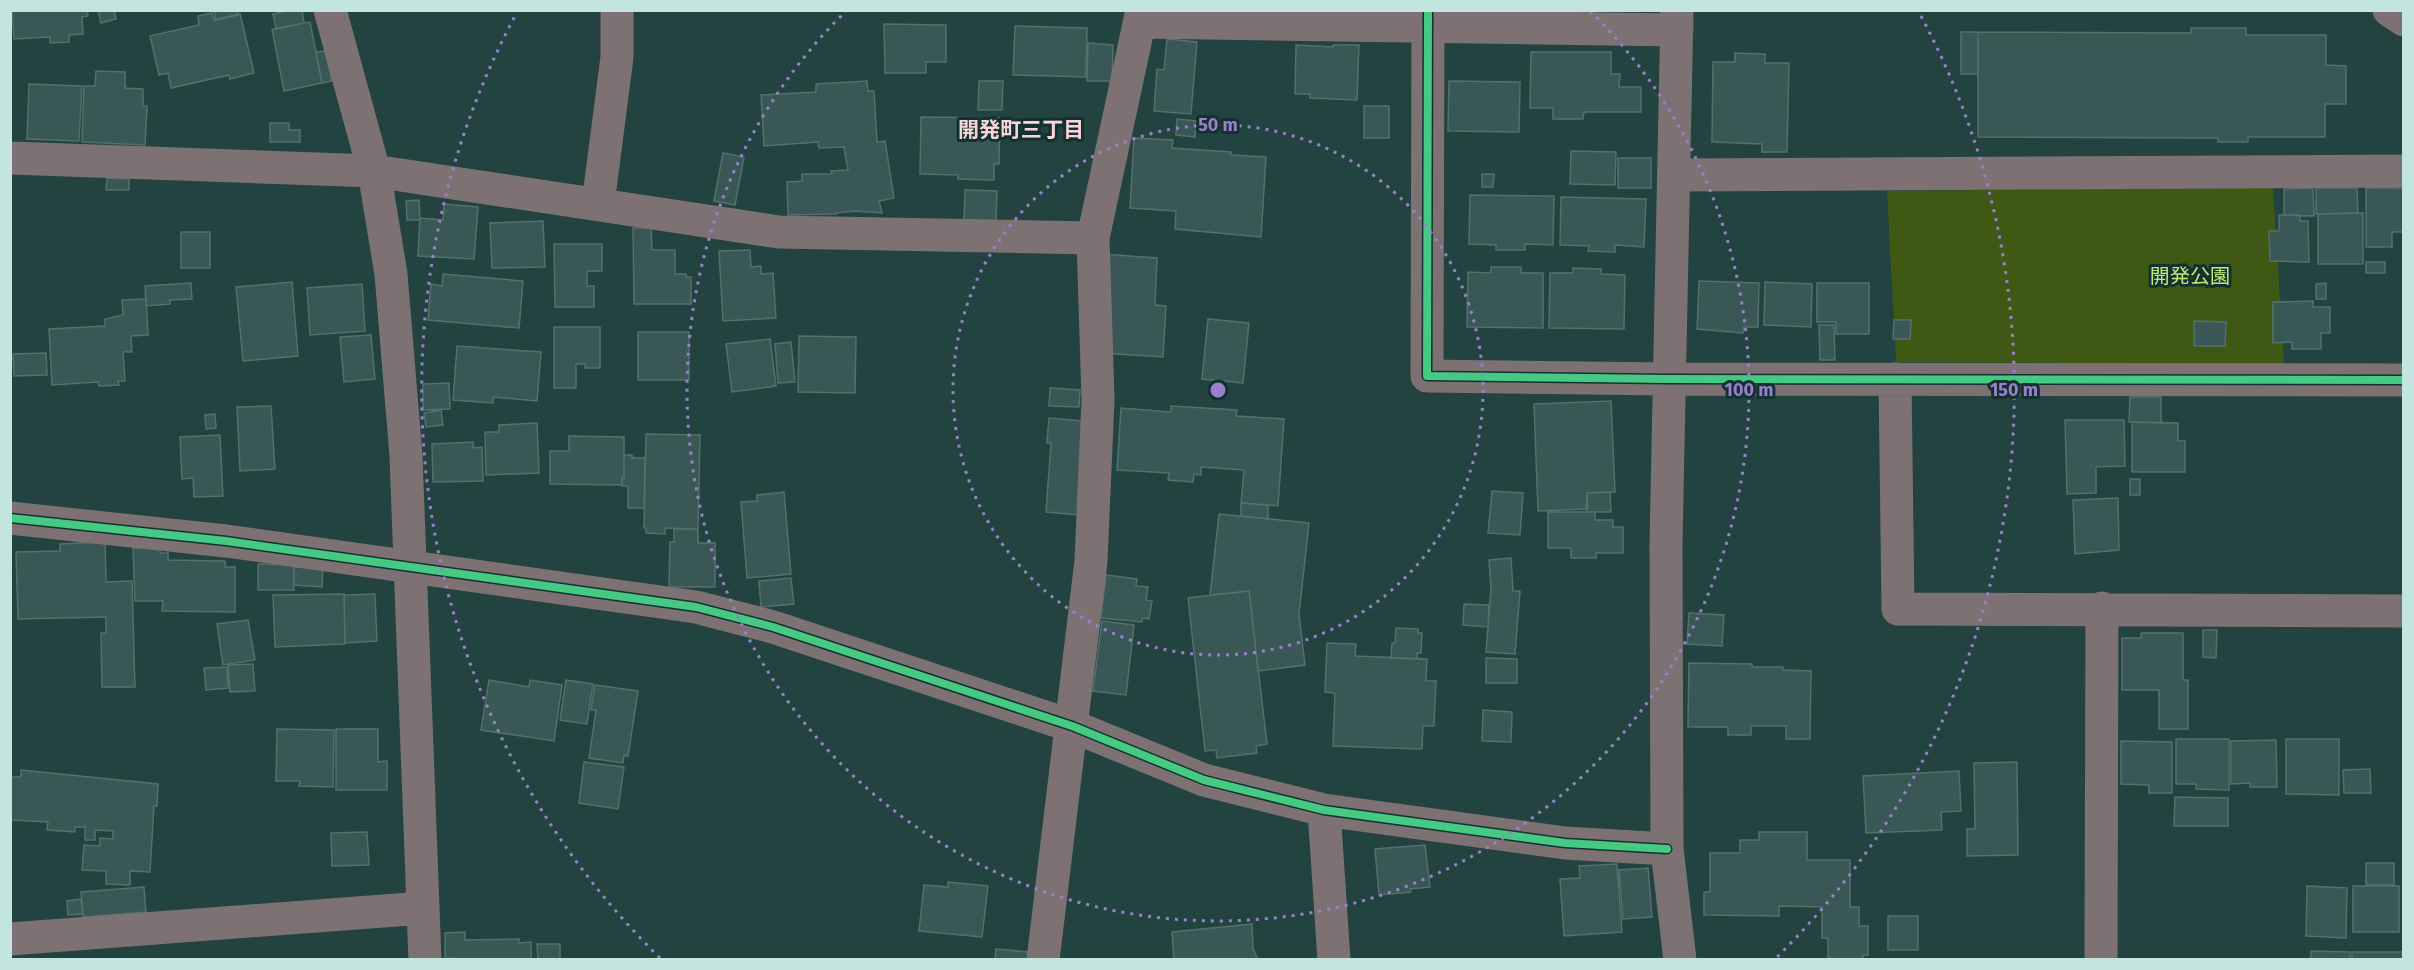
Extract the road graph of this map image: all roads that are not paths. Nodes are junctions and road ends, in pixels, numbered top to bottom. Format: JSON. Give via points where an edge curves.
{"nodes":[{"id":1,"x":330,"y":10,"type":"edge"},
{"id":2,"x":617,"y":10,"type":"edge"},
{"id":3,"x":2389,"y":10,"type":"edge"},
{"id":4,"x":1141,"y":16,"type":"edge"},
{"id":5,"x":1428,"y":18,"type":"edge"},
{"id":6,"x":1677,"y":20,"type":"edge"},
{"id":7,"x":2403,"y":20,"type":"edge"},
{"id":8,"x":10,"y":158,"type":"edge"},
{"id":9,"x":374,"y":171,"type":"junction"},
{"id":10,"x":2403,"y":171,"type":"edge"},
{"id":11,"x":1675,"y":175,"type":"junction"},
{"id":12,"x":598,"y":204,"type":"junction"},
{"id":13,"x":1093,"y":238,"type":"junction"},
{"id":14,"x":1668,"y":379,"type":"junction"},
{"id":15,"x":1895,"y":379,"type":"junction"},
{"id":16,"x":2403,"y":380,"type":"edge"},
{"id":17,"x":10,"y":518,"type":"edge"},
{"id":18,"x":411,"y":567,"type":"junction"},
{"id":19,"x":2102,"y":608,"type":"junction"},
{"id":20,"x":2403,"y":611,"type":"edge"},
{"id":21,"x":1072,"y":726,"type":"junction"},
{"id":22,"x":1324,"y":810,"type":"junction"},
{"id":23,"x":1667,"y":849,"type":"junction"},
{"id":24,"x":423,"y":908,"type":"junction"},
{"id":25,"x":10,"y":939,"type":"edge"},
{"id":26,"x":425,"y":960,"type":"edge"},
{"id":27,"x":1043,"y":960,"type":"edge"},
{"id":28,"x":1334,"y":960,"type":"edge"},
{"id":29,"x":1680,"y":960,"type":"edge"},
{"id":30,"x":2101,"y":960,"type":"edge"}],
"edges":[{"from":1,"to":9,"type":"street"},
{"from":2,"to":12,"type":"street","via":[[617,57]]},
{"from":3,"to":7,"type":"street"},
{"from":4,"to":5,"type":"street"},
{"from":4,"to":13,"type":"street"},
{"from":5,"to":6,"type":"street"},
{"from":5,"to":14,"type":"street","via":[[1427,376]]},
{"from":6,"to":11,"type":"street"},
{"from":8,"to":9,"type":"street"},
{"from":9,"to":12,"type":"street"},
{"from":9,"to":18,"type":"street","via":[[391,274]]},
{"from":10,"to":11,"type":"street"},
{"from":11,"to":14,"type":"street"},
{"from":12,"to":13,"type":"street","via":[[779,232]]},
{"from":13,"to":21,"type":"street","via":[[1098,400],[1092,550]]},
{"from":14,"to":15,"type":"street"},
{"from":14,"to":23,"type":"street"},
{"from":15,"to":16,"type":"street"},
{"from":15,"to":19,"type":"street","via":[[1898,609]]},
{"from":17,"to":18,"type":"street","via":[[225,541]]},
{"from":18,"to":21,"type":"street","via":[[696,607],[773,627]]},
{"from":18,"to":24,"type":"street"},
{"from":19,"to":20,"type":"street"},
{"from":19,"to":30,"type":"street"},
{"from":21,"to":22,"type":"street","via":[[1204,780]]},
{"from":21,"to":27,"type":"street"},
{"from":22,"to":23,"type":"street","via":[[1565,843]]},
{"from":22,"to":28,"type":"street"},
{"from":23,"to":29,"type":"street"},
{"from":24,"to":25,"type":"street"},
{"from":24,"to":26,"type":"street"}]}
